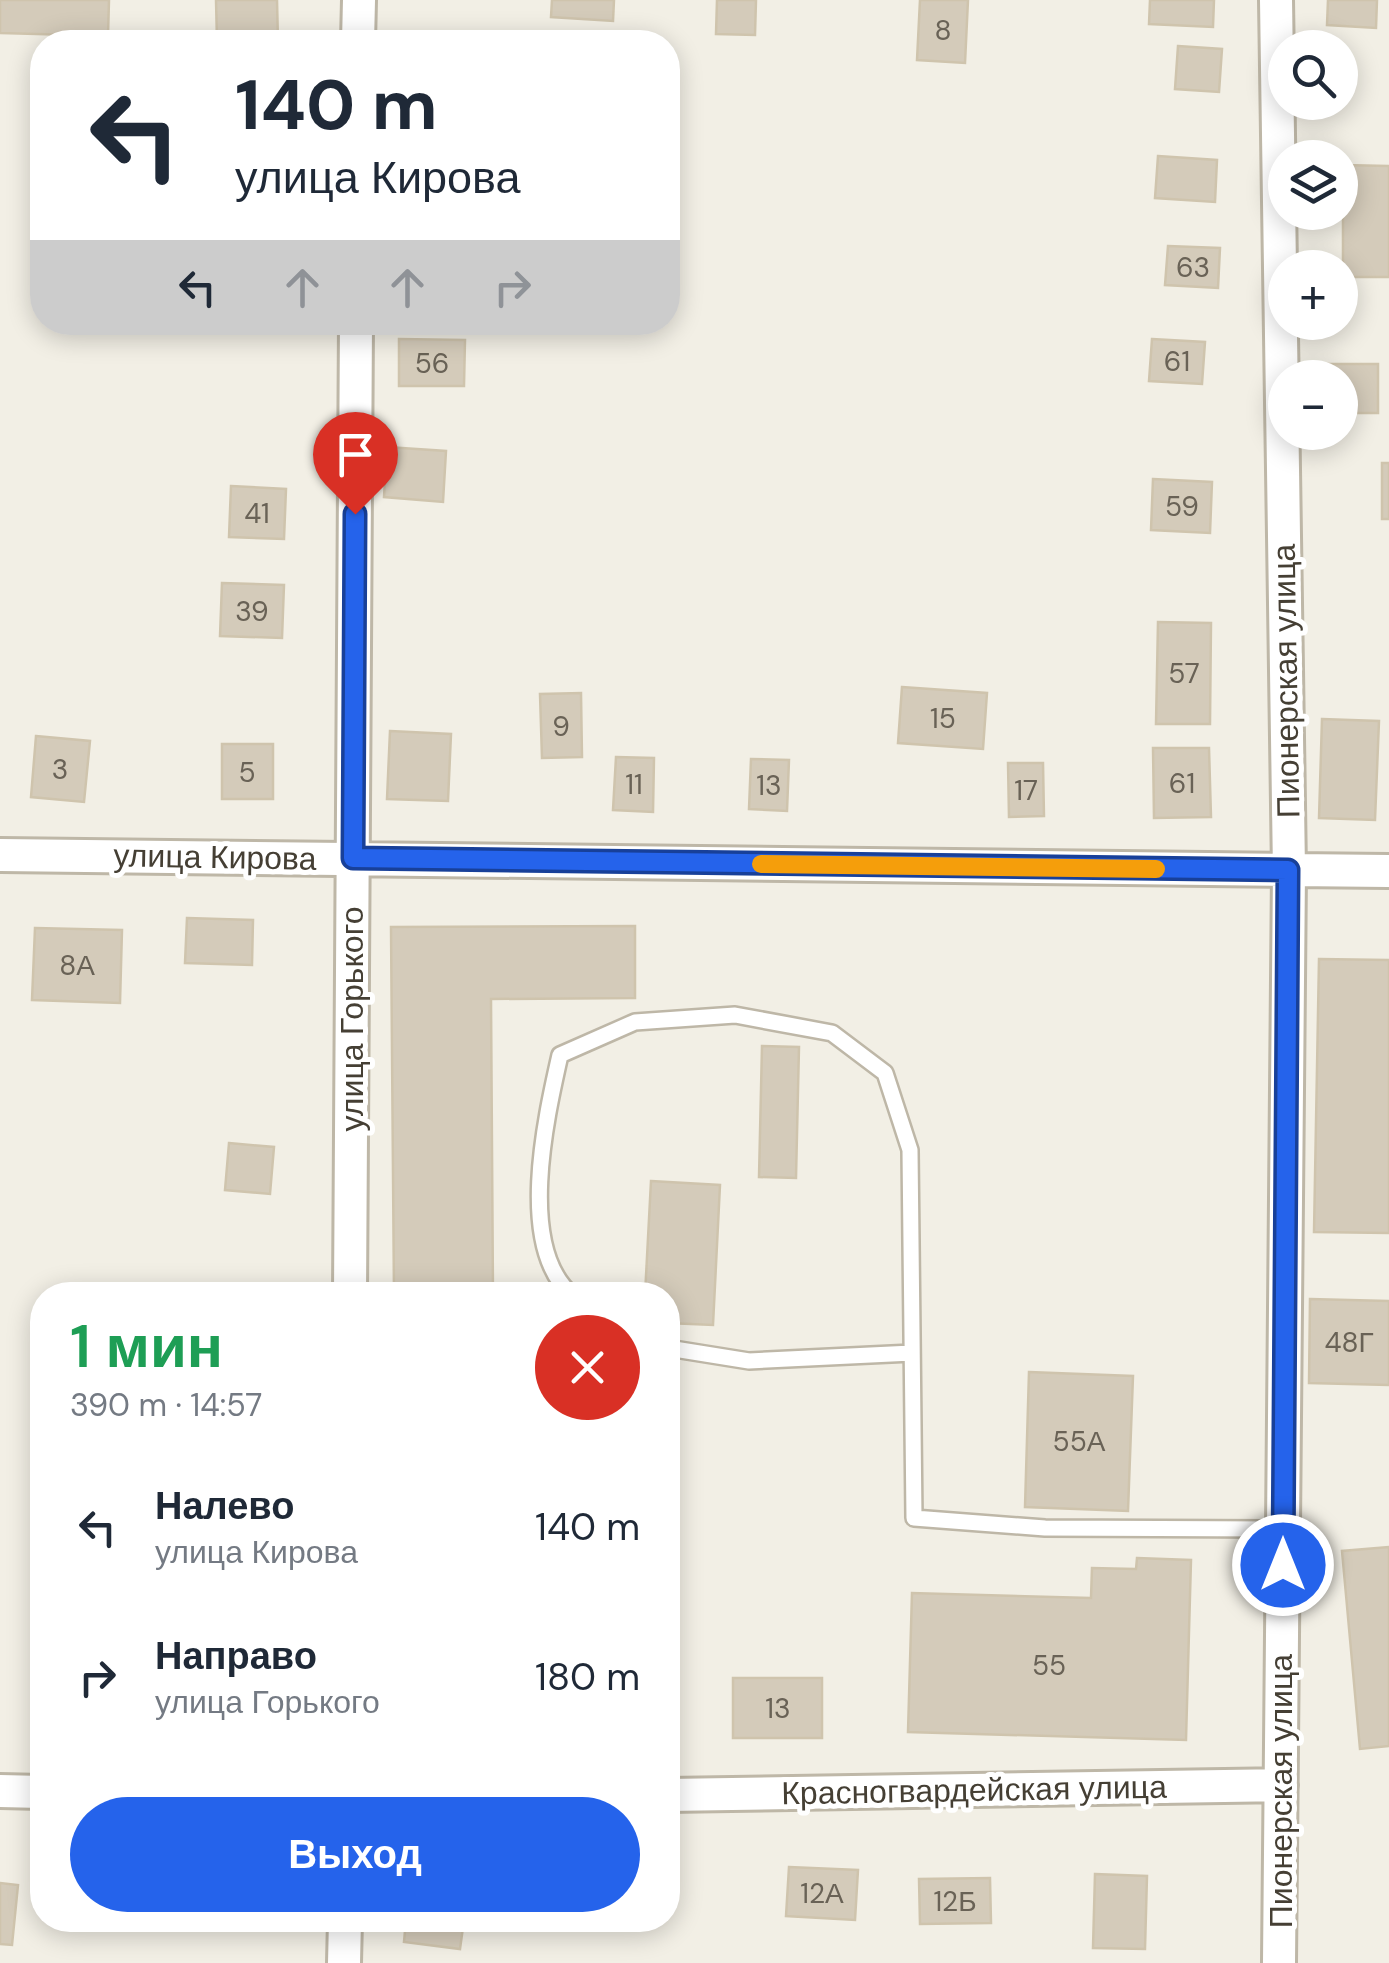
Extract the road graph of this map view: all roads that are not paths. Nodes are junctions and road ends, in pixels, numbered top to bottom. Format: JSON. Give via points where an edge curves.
{"nodes":[{"id":1,"x":358,"y":0,"type":"edge"},
{"id":2,"x":1276,"y":0,"type":"edge"},
{"id":3,"x":358,"y":30,"type":"edge"},
{"id":4,"x":356,"y":335,"type":"edge"},
{"id":5,"x":0,"y":855,"type":"edge"},
{"id":6,"x":353,"y":858,"type":"junction"},
{"id":7,"x":1288,"y":870,"type":"junction"},
{"id":8,"x":1389,"y":871,"type":"edge"},
{"id":9,"x":350,"y":1282,"type":"edge"},
{"id":10,"x":560,"y":1282,"type":"edge"},
{"id":11,"x":680,"y":1350,"type":"edge"},
{"id":12,"x":912,"y":1353,"type":"junction"},
{"id":13,"x":1283,"y":1528,"type":"junction"},
{"id":14,"x":1281,"y":1784,"type":"junction"},
{"id":15,"x":0,"y":1791,"type":"edge"},
{"id":16,"x":30,"y":1792,"type":"edge"},
{"id":17,"x":680,"y":1795,"type":"edge"},
{"id":18,"x":345,"y":1932,"type":"edge"},
{"id":19,"x":344,"y":1963,"type":"edge"},
{"id":20,"x":1279,"y":1963,"type":"edge"}],
"edges":[{"from":1,"to":3,"type":"street"},
{"from":2,"to":7,"type":"street","name":"Пионерская улица"},
{"from":4,"to":6,"type":"street","name":"улица Горького"},
{"from":5,"to":6,"type":"street","name":"улица Кирова"},
{"from":6,"to":7,"type":"street","name":"улица Кирова"},
{"from":6,"to":9,"type":"street","name":"улица Горького"},
{"from":7,"to":8,"type":"street","name":"улица Кирова"},
{"from":7,"to":13,"type":"street","name":"Пионерская улица"},
{"from":10,"to":12,"type":"lane","via":[[537,1214],[544,1123],[560,1055],[634,1022],[734,1014],[832,1033],[885,1073],[910,1150]]},
{"from":11,"to":12,"type":"lane","via":[[749,1361]]},
{"from":12,"to":13,"type":"lane","via":[[914,1518],[1045,1528]]},
{"from":13,"to":14,"type":"street","name":"Пионерская улица"},
{"from":14,"to":17,"type":"street","name":"Красногвардейская улица"},
{"from":14,"to":20,"type":"street","name":"Пионерская улица"},
{"from":15,"to":16,"type":"street"},
{"from":18,"to":19,"type":"street"}]}
